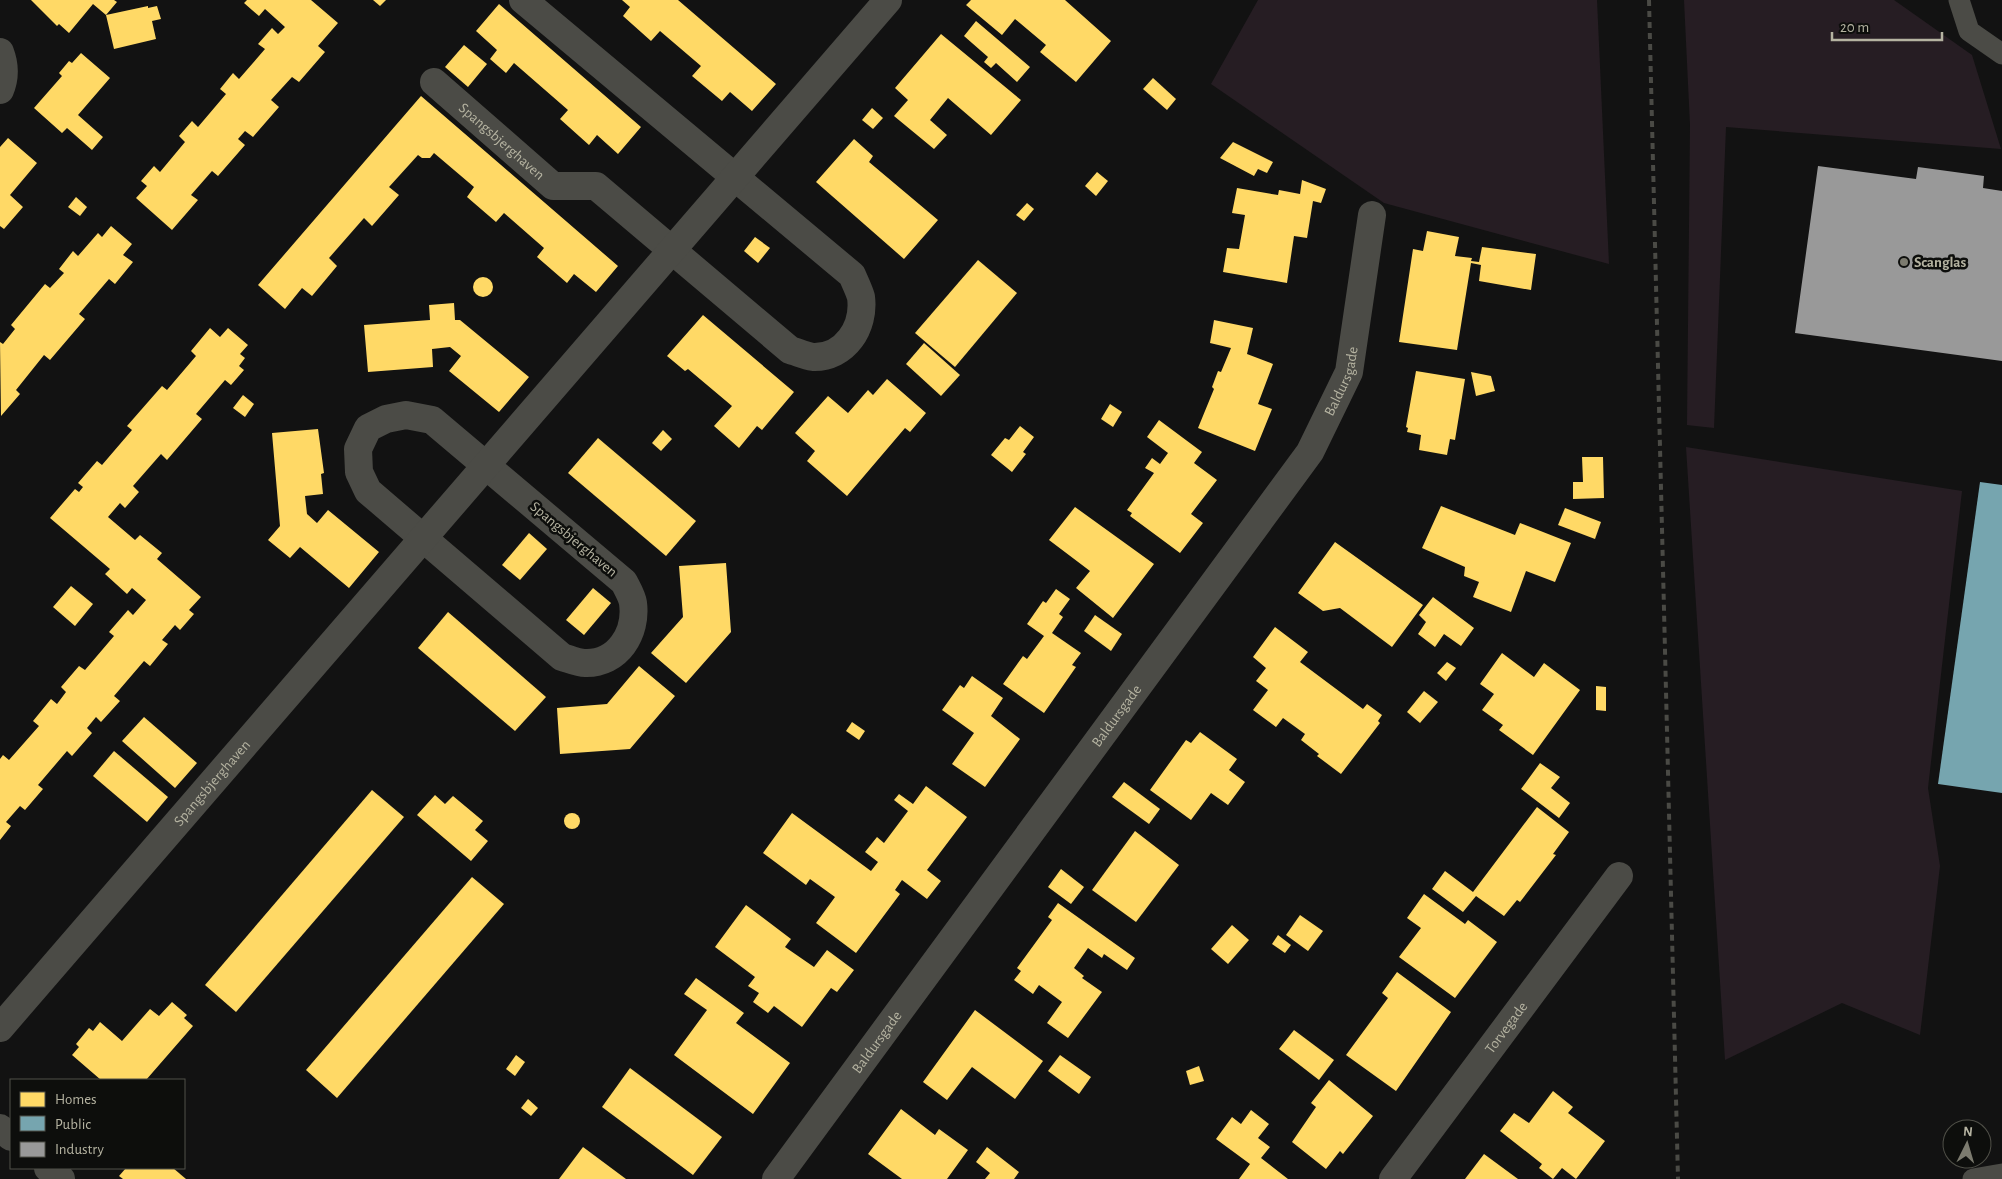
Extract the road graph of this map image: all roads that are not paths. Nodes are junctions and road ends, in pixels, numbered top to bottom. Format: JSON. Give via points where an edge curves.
{"nodes":[{"id":1,"x":523,"y":0,"type":"edge"},
{"id":2,"x":888,"y":0,"type":"edge"},
{"id":3,"x":1959,"y":0,"type":"edge"},
{"id":4,"x":0,"y":52,"type":"edge"},
{"id":5,"x":2002,"y":54,"type":"edge"},
{"id":6,"x":434,"y":82,"type":"dead end"},
{"id":7,"x":0,"y":90,"type":"edge"},
{"id":8,"x":735,"y":178,"type":"junction"},
{"id":9,"x":1372,"y":215,"type":"dead end"},
{"id":10,"x":672,"y":250,"type":"junction"},
{"id":11,"x":486,"y":466,"type":"junction"},
{"id":12,"x":423,"y":538,"type":"junction"},
{"id":13,"x":1619,"y":876,"type":"dead end"},
{"id":14,"x":0,"y":1028,"type":"edge"},
{"id":15,"x":0,"y":1128,"type":"edge"},
{"id":16,"x":10,"y":1136,"type":"edge"},
{"id":17,"x":49,"y":1169,"type":"edge"},
{"id":18,"x":2002,"y":1174,"type":"edge"},
{"id":19,"x":61,"y":1179,"type":"edge"},
{"id":20,"x":776,"y":1179,"type":"edge"},
{"id":21,"x":1393,"y":1179,"type":"edge"},
{"id":22,"x":1973,"y":1179,"type":"edge"}],
"edges":[{"from":1,"to":8,"type":"street","name":"Spangsbjerghaven"},
{"from":2,"to":8,"type":"street","name":"Spangsbjerghaven"},
{"from":3,"to":5,"type":"lane","via":[[1969,31]]},
{"from":4,"to":7,"type":"street","via":[[4,81]]},
{"from":6,"to":10,"type":"street","name":"Spangsbjerghaven","via":[[553,186],[596,186]]},
{"from":8,"to":10,"type":"street","name":"Spangsbjerghaven"},
{"from":8,"to":10,"type":"street","name":"Spangsbjerghaven","via":[[852,275],[860,296],[861,316],[850,343],[833,354],[812,357],[790,350]]},
{"from":9,"to":20,"type":"street","name":"Baldursgade","via":[[1349,372],[1310,452]]},
{"from":10,"to":11,"type":"street","name":"Spangsbjerghaven"},
{"from":11,"to":12,"type":"street","name":"Spangsbjerghaven"},
{"from":11,"to":12,"type":"street","name":"Spangsbjerghaven","via":[[432,420],[406,415],[386,418],[368,428],[358,449],[359,472],[368,492]]},
{"from":11,"to":12,"type":"street","name":"Spangsbjerghaven","via":[[624,582],[633,601],[633,622],[622,649],[605,659],[584,663],[562,657]]},
{"from":12,"to":14,"type":"street","name":"Spangsbjerghaven"},
{"from":13,"to":21,"type":"street","name":"Torvegade"},
{"from":15,"to":16,"type":"street"},
{"from":17,"to":19,"type":"street"},
{"from":18,"to":22,"type":"lane"}]}
